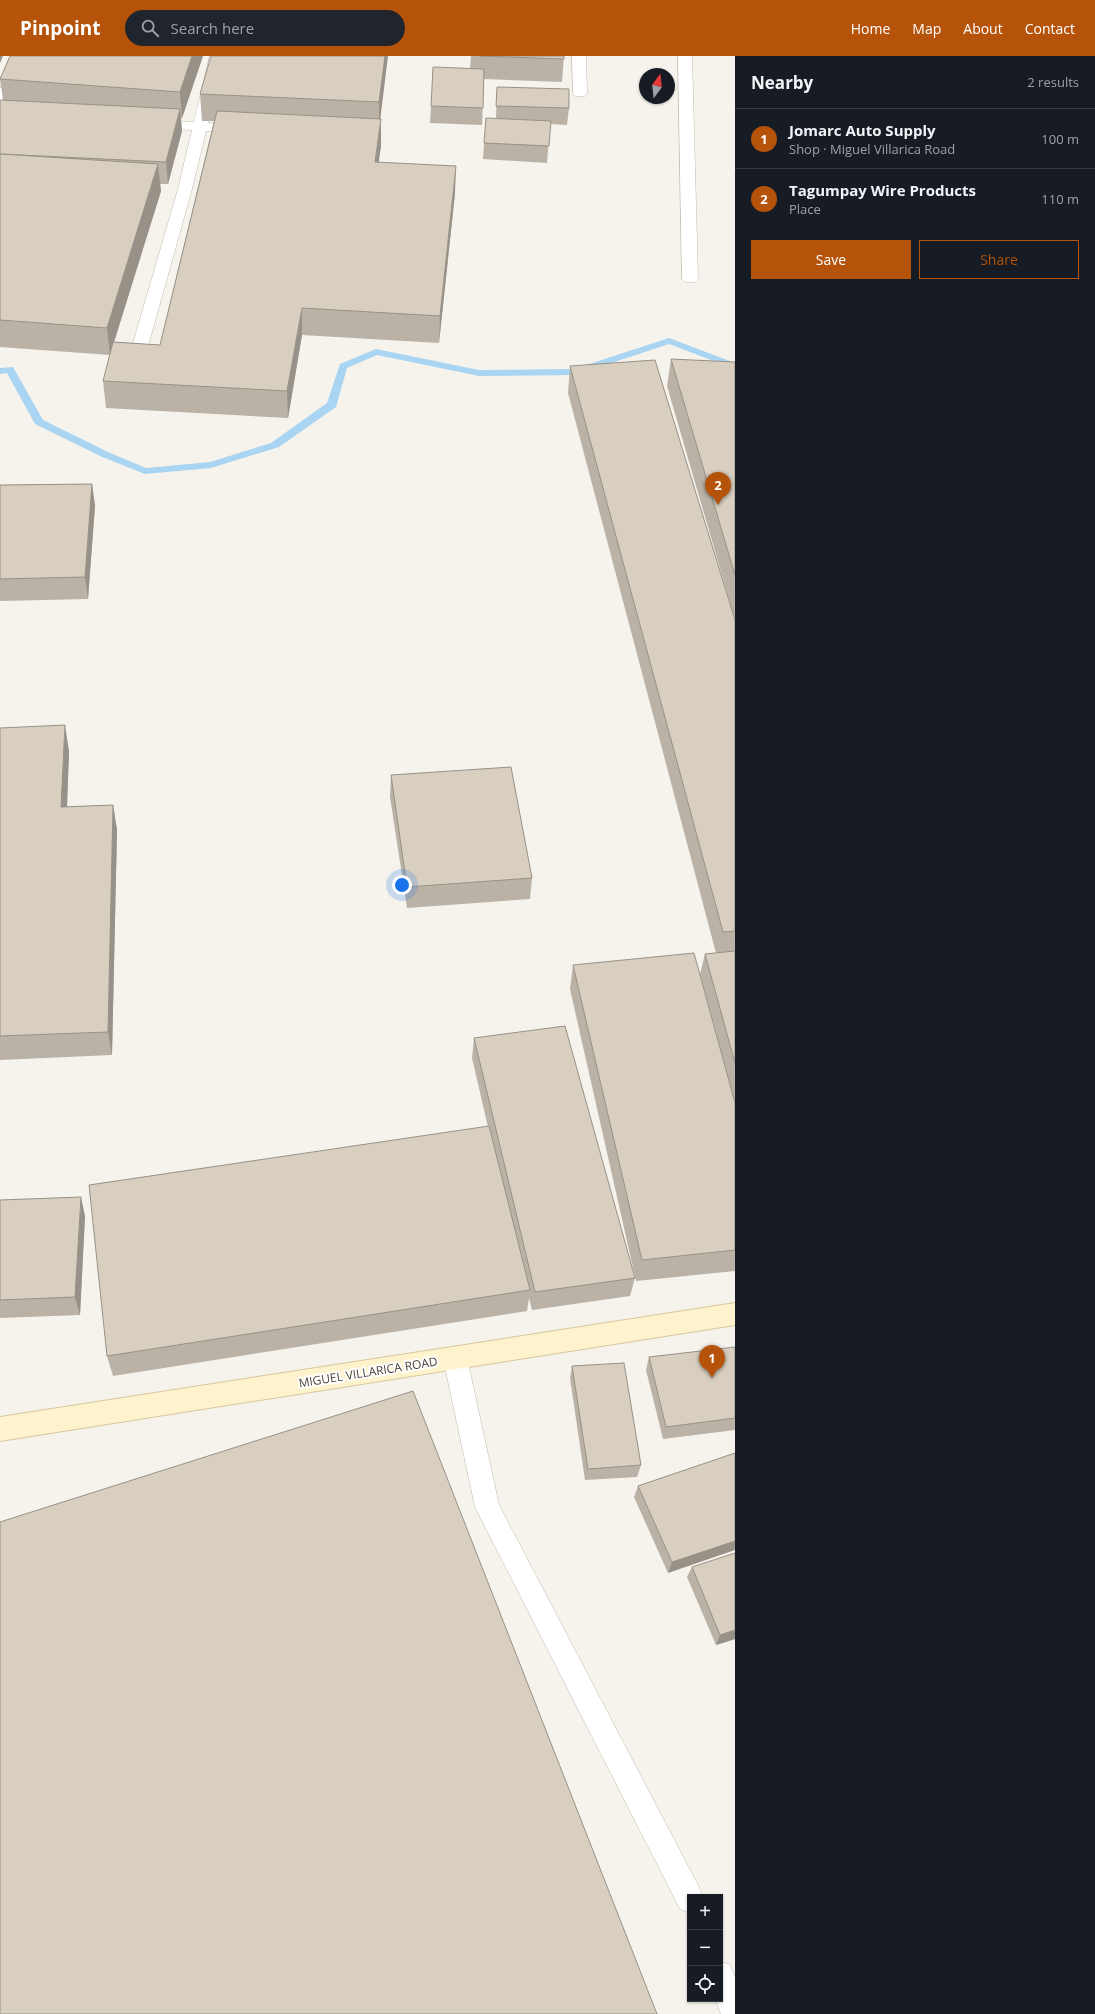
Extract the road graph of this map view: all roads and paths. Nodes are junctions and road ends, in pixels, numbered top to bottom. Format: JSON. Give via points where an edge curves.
{"nodes":[{"id":1,"x":22,"y":56,"type":"edge"},
{"id":2,"x":217,"y":56,"type":"edge"},
{"id":3,"x":579,"y":56,"type":"edge"},
{"id":4,"x":685,"y":56,"type":"edge"},
{"id":5,"x":580,"y":93,"type":"dead end"},
{"id":6,"x":0,"y":104,"type":"edge"},
{"id":7,"x":135,"y":123,"type":"edge"},
{"id":8,"x":199,"y":126,"type":"junction"},
{"id":9,"x":254,"y":130,"type":"edge"},
{"id":10,"x":690,"y":279,"type":"dead end"},
{"id":11,"x":137,"y":357,"type":"edge"},
{"id":12,"x":735,"y":1314,"type":"edge"},
{"id":13,"x":455,"y":1358,"type":"junction"},
{"id":14,"x":0,"y":1429,"type":"edge"},
{"id":15,"x":687,"y":1894,"type":"edge"},
{"id":16,"x":723,"y":1983,"type":"edge"},
{"id":17,"x":735,"y":2014,"type":"edge"}],
"edges":[{"from":1,"to":6,"type":"lane"},
{"from":2,"to":8,"type":"lane"},
{"from":3,"to":5,"type":"lane"},
{"from":4,"to":10,"type":"lane"},
{"from":7,"to":8,"type":"lane"},
{"from":8,"to":9,"type":"lane"},
{"from":8,"to":11,"type":"lane","via":[[185,189]]},
{"from":12,"to":13,"type":"main road","name":"MIGUEL VILLARICA ROAD"},
{"from":13,"to":14,"type":"main road","name":"MIGUEL VILLARICA ROAD"},
{"from":13,"to":15,"type":"lane","via":[[487,1507]]},
{"from":16,"to":17,"type":"lane"}]}
